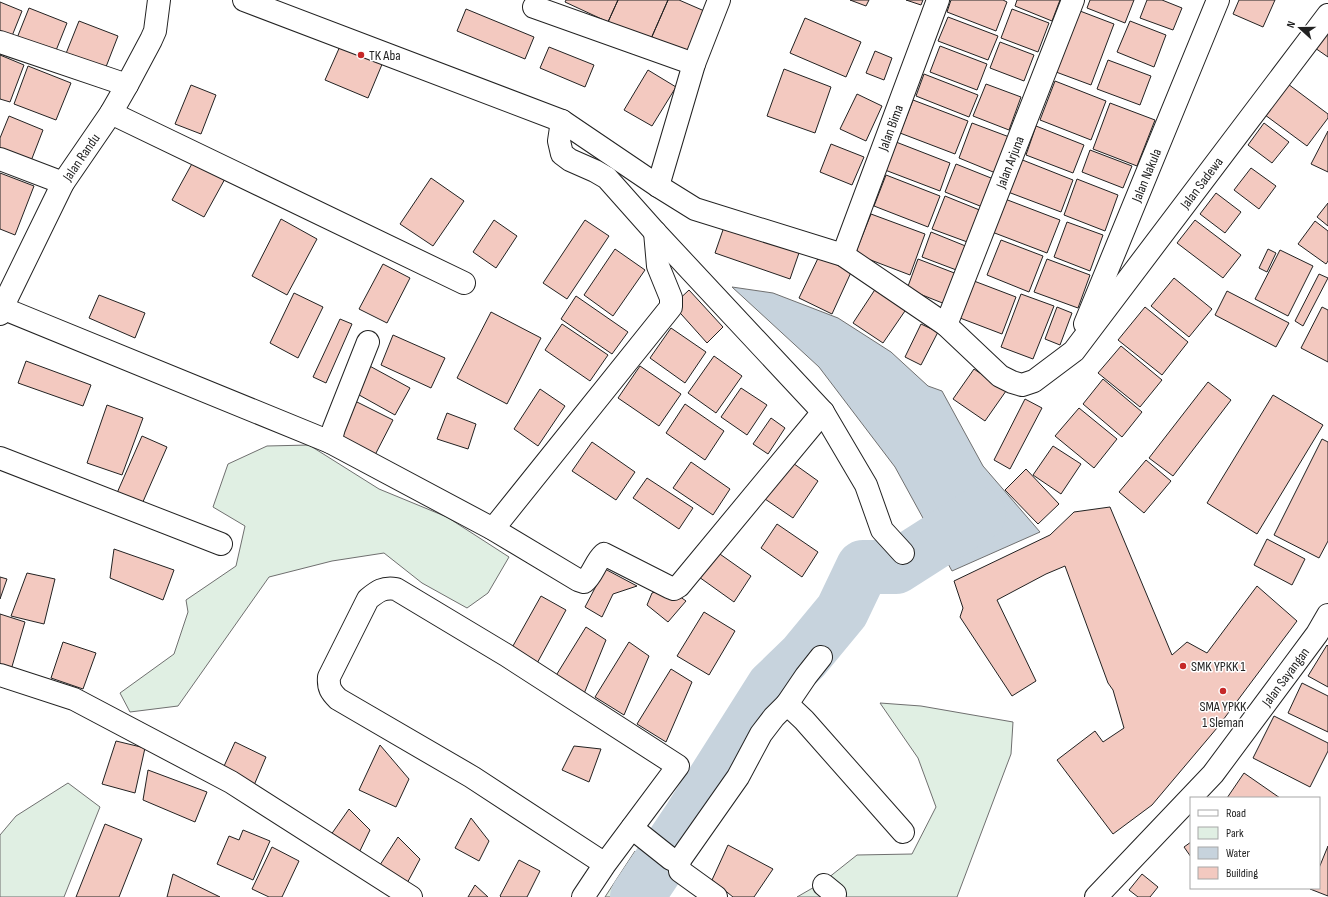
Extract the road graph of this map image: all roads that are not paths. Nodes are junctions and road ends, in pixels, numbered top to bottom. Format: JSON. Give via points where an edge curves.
{"nodes":[{"id":1,"x":159,"y":0,"type":"edge"},
{"id":2,"x":244,"y":0,"type":"edge"},
{"id":3,"x":719,"y":0,"type":"edge"},
{"id":4,"x":938,"y":0,"type":"edge"},
{"id":5,"x":1073,"y":0,"type":"edge"},
{"id":6,"x":1218,"y":0,"type":"edge"},
{"id":7,"x":534,"y":7,"type":"dead end"},
{"id":8,"x":1328,"y":15,"type":"edge"},
{"id":9,"x":0,"y":42,"type":"edge"},
{"id":10,"x":694,"y":64,"type":"junction"},
{"id":11,"x":127,"y":85,"type":"junction"},
{"id":12,"x":111,"y":113,"type":"junction"},
{"id":13,"x":562,"y":121,"type":"junction"},
{"id":14,"x":0,"y":159,"type":"edge"},
{"id":15,"x":63,"y":183,"type":"junction"},
{"id":16,"x":658,"y":186,"type":"junction"},
{"id":17,"x":655,"y":232,"type":"junction"},
{"id":18,"x":843,"y":255,"type":"junction"},
{"id":19,"x":464,"y":282,"type":"dead end"},
{"id":20,"x":1,"y":311,"type":"edge"},
{"id":21,"x":946,"y":325,"type":"junction"},
{"id":22,"x":368,"y":342,"type":"dead end"},
{"id":23,"x":1074,"y":350,"type":"junction"},
{"id":24,"x":818,"y":418,"type":"junction"},
{"id":25,"x":330,"y":442,"type":"junction"},
{"id":26,"x":0,"y":458,"type":"edge"},
{"id":27,"x":493,"y":529,"type":"junction"},
{"id":28,"x":222,"y":544,"type":"dead end"},
{"id":29,"x":903,"y":553,"type":"dead end"},
{"id":30,"x":1328,"y":615,"type":"edge"},
{"id":31,"x":1322,"y":637,"type":"edge"},
{"id":32,"x":821,"y":657,"type":"dead end"},
{"id":33,"x":0,"y":675,"type":"edge"},
{"id":34,"x":787,"y":704,"type":"junction"},
{"id":35,"x":1191,"y":797,"type":"edge"},
{"id":36,"x":1190,"y":798,"type":"edge"},
{"id":37,"x":632,"y":828,"type":"junction"},
{"id":38,"x":903,"y":832,"type":"dead end"},
{"id":39,"x":669,"y":856,"type":"junction"},
{"id":40,"x":605,"y":864,"type":"junction"},
{"id":41,"x":411,"y":897,"type":"edge"},
{"id":42,"x":583,"y":897,"type":"edge"},
{"id":43,"x":716,"y":897,"type":"edge"},
{"id":44,"x":1096,"y":897,"type":"edge"}],
"edges":[{"from":1,"to":11,"type":"street","name":"Jalan Randu","via":[[153,35]]},
{"from":2,"to":13,"type":"street"},
{"from":3,"to":10,"type":"street"},
{"from":4,"to":18,"type":"street","name":"Jalan Bima"},
{"from":5,"to":21,"type":"street","name":"Jalan Arjuna"},
{"from":6,"to":23,"type":"street","name":"Jalan Nakula"},
{"from":7,"to":10,"type":"street"},
{"from":8,"to":23,"type":"street","name":"Jalan Sadewa"},
{"from":9,"to":11,"type":"street"},
{"from":10,"to":16,"type":"street"},
{"from":11,"to":12,"type":"street","name":"Jalan Randu"},
{"from":12,"to":15,"type":"street","name":"Jalan Randu"},
{"from":12,"to":19,"type":"street"},
{"from":13,"to":16,"type":"street"},
{"from":13,"to":17,"type":"street","via":[[559,141],[562,154],[607,178]]},
{"from":14,"to":15,"type":"street"},
{"from":15,"to":20,"type":"street","name":"Jalan Randu"},
{"from":16,"to":18,"type":"street","via":[[695,209]]},
{"from":17,"to":24,"type":"street"},
{"from":17,"to":27,"type":"street","via":[[658,266],[671,298],[671,307]]},
{"from":18,"to":21,"type":"street"},
{"from":20,"to":25,"type":"street"},
{"from":21,"to":23,"type":"street","via":[[1000,376],[1022,385],[1034,381]]},
{"from":22,"to":25,"type":"street"},
{"from":24,"to":27,"type":"street","via":[[679,586],[674,588],[604,554],[584,582]]},
{"from":24,"to":29,"type":"street","via":[[866,485],[882,530]]},
{"from":25,"to":27,"type":"street"},
{"from":26,"to":28,"type":"street"},
{"from":30,"to":31,"type":"street","name":"Jalan Sayangan"},
{"from":31,"to":35,"type":"street","name":"Jalan Sayangan","via":[[1213,774]]},
{"from":32,"to":34,"type":"street"},
{"from":33,"to":41,"type":"street","via":[[74,699],[230,782]]},
{"from":34,"to":38,"type":"street"},
{"from":34,"to":39,"type":"street","via":[[761,734],[738,777]]},
{"from":36,"to":44,"type":"street","name":"Jalan Sayangan"},
{"from":37,"to":39,"type":"street"},
{"from":37,"to":40,"type":"street"},
{"from":37,"to":40,"type":"street","via":[[678,766],[396,589],[387,588],[368,599],[329,678],[328,686],[331,692],[338,699],[472,778]]},
{"from":39,"to":43,"type":"street","via":[[680,871]]},
{"from":40,"to":42,"type":"street"}]}
